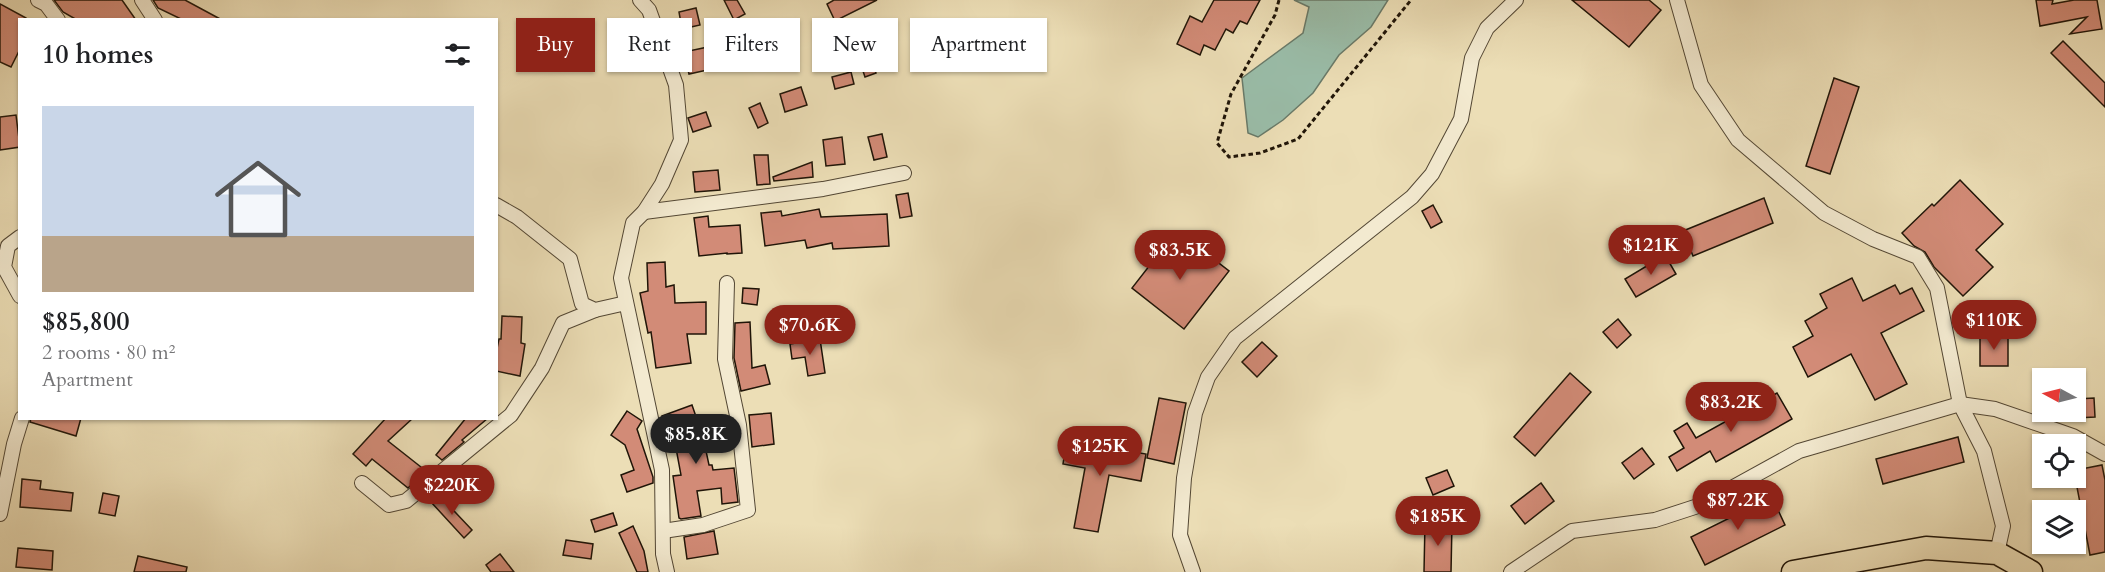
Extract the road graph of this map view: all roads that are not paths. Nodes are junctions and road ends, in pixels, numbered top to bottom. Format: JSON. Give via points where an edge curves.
{"nodes":[{"id":1,"x":38,"y":0,"type":"edge"},
{"id":2,"x":142,"y":0,"type":"edge"},
{"id":3,"x":640,"y":0,"type":"edge"},
{"id":4,"x":1516,"y":0,"type":"edge"},
{"id":5,"x":1677,"y":0,"type":"edge"},
{"id":6,"x":56,"y":18,"type":"edge"},
{"id":7,"x":154,"y":18,"type":"edge"},
{"id":8,"x":904,"y":173,"type":"dead end"},
{"id":9,"x":498,"y":206,"type":"edge"},
{"id":10,"x":644,"y":212,"type":"junction"},
{"id":11,"x":18,"y":238,"type":"edge"},
{"id":12,"x":727,"y":283,"type":"dead end"},
{"id":13,"x":18,"y":292,"type":"edge"},
{"id":14,"x":627,"y":303,"type":"junction"},
{"id":15,"x":595,"y":310,"type":"junction"},
{"id":16,"x":1960,"y":404,"type":"junction"},
{"id":17,"x":21,"y":420,"type":"edge"},
{"id":18,"x":2105,"y":454,"type":"edge"},
{"id":19,"x":362,"y":483,"type":"dead end"},
{"id":20,"x":0,"y":514,"type":"edge"},
{"id":21,"x":663,"y":531,"type":"junction"},
{"id":22,"x":1997,"y":553,"type":"junction"},
{"id":23,"x":667,"y":572,"type":"edge"},
{"id":24,"x":1192,"y":572,"type":"edge"},
{"id":25,"x":1511,"y":572,"type":"edge"},
{"id":26,"x":1793,"y":572,"type":"edge"},
{"id":27,"x":2031,"y":572,"type":"edge"}],
"edges":[{"from":1,"to":6,"type":"street"},
{"from":2,"to":7,"type":"street"},
{"from":3,"to":10,"type":"street","via":[[649,10],[676,85],[681,140],[662,184]]},
{"from":4,"to":24,"type":"street","via":[[1488,28],[1472,58],[1461,119],[1432,174],[1412,197],[1235,338],[1208,376],[1195,413],[1184,478],[1180,535]]},
{"from":5,"to":16,"type":"street","via":[[1701,85],[1738,140],[1824,213],[1918,257],[1936,288]]},
{"from":8,"to":10,"type":"street","via":[[823,189]]},
{"from":9,"to":15,"type":"street","via":[[570,259],[582,304]]},
{"from":10,"to":14,"type":"street","via":[[633,223],[621,278]]},
{"from":11,"to":13,"type":"street","via":[[8,246],[4,267]]},
{"from":12,"to":21,"type":"street","via":[[725,359],[739,425],[748,510],[703,525]]},
{"from":14,"to":15,"type":"street"},
{"from":14,"to":21,"type":"street","via":[[662,470]]},
{"from":15,"to":19,"type":"street","via":[[563,323],[542,368],[511,415],[406,501],[389,505]]},
{"from":16,"to":18,"type":"street","via":[[1995,409],[2073,436]]},
{"from":16,"to":22,"type":"street","via":[[1987,461],[2003,526]]},
{"from":16,"to":25,"type":"street","via":[[1799,451],[1692,508],[1655,520],[1572,531]]},
{"from":17,"to":20,"type":"street"},
{"from":21,"to":23,"type":"street"},
{"from":22,"to":26,"type":"main road","via":[[1926,548]]},
{"from":22,"to":27,"type":"main road"}]}
